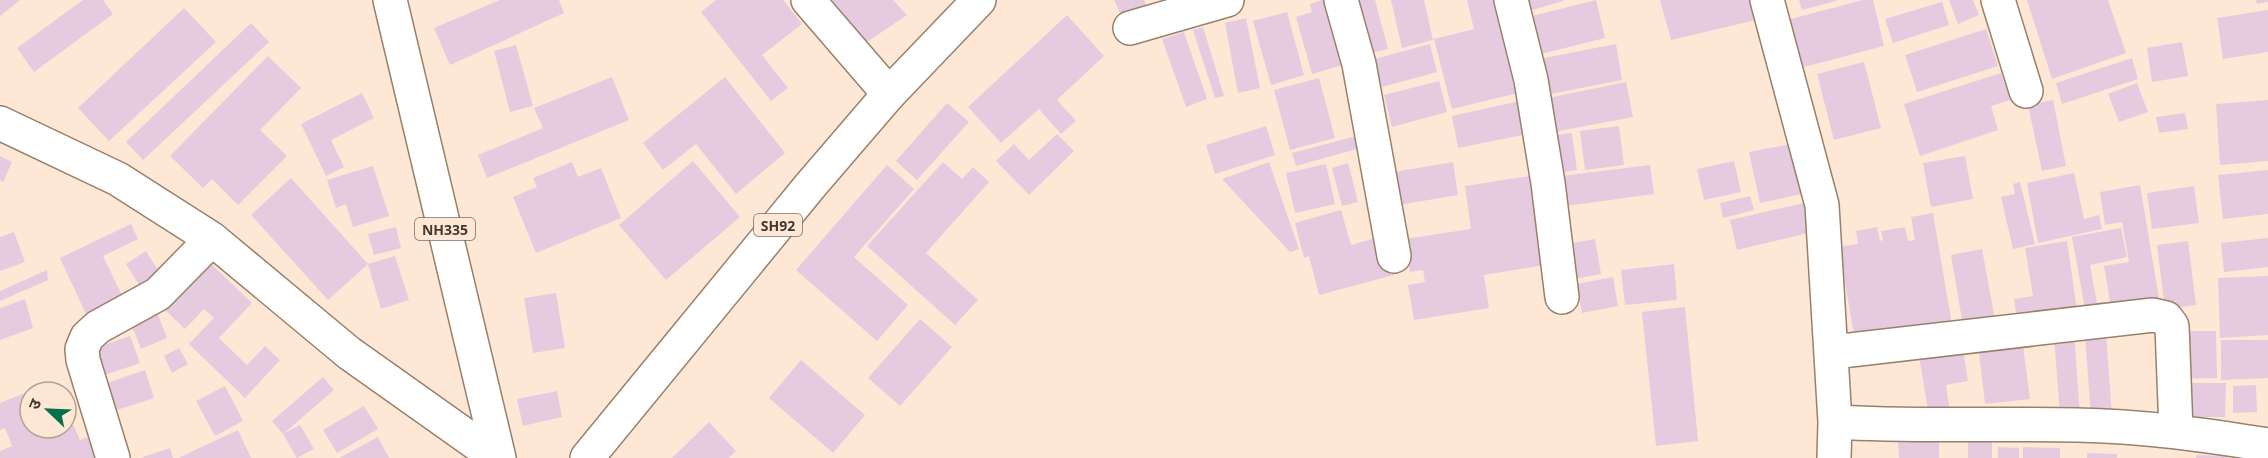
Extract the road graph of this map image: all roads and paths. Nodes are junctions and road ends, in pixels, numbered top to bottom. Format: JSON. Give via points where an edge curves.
{"nodes":[{"id":1,"x":390,"y":0,"type":"edge"},
{"id":2,"x":808,"y":0,"type":"edge"},
{"id":3,"x":1227,"y":0,"type":"edge"},
{"id":4,"x":1341,"y":0,"type":"edge"},
{"id":5,"x":1511,"y":0,"type":"edge"},
{"id":6,"x":1767,"y":0,"type":"edge"},
{"id":7,"x":1998,"y":0,"type":"edge"},
{"id":8,"x":965,"y":5,"type":"edge"},
{"id":9,"x":1130,"y":28,"type":"dead end"},
{"id":10,"x":2026,"y":91,"type":"dead end"},
{"id":11,"x":889,"y":94,"type":"junction"},
{"id":12,"x":0,"y":123,"type":"edge"},
{"id":13,"x":212,"y":239,"type":"junction"},
{"id":14,"x":1394,"y":256,"type":"dead end"},
{"id":15,"x":1562,"y":297,"type":"dead end"},
{"id":16,"x":1833,"y":352,"type":"junction"},
{"id":17,"x":1835,"y":422,"type":"junction"},
{"id":18,"x":2176,"y":431,"type":"junction"},
{"id":19,"x":2268,"y":445,"type":"edge"},
{"id":20,"x":113,"y":458,"type":"edge"},
{"id":21,"x":498,"y":458,"type":"edge"},
{"id":22,"x":587,"y":458,"type":"edge"},
{"id":23,"x":1834,"y":458,"type":"edge"}],
"edges":[{"from":1,"to":21,"type":"main road","number":"NH335"},
{"from":2,"to":11,"type":"main road"},
{"from":3,"to":9,"type":"main road"},
{"from":4,"to":14,"type":"main road","via":[[1359,64]]},
{"from":5,"to":15,"type":"main road","via":[[1531,80]]},
{"from":6,"to":16,"type":"main road","via":[[1822,206]]},
{"from":7,"to":10,"type":"main road"},
{"from":8,"to":11,"type":"main road","number":"SH92"},
{"from":11,"to":22,"type":"main road","number":"SH92"},
{"from":12,"to":13,"type":"main road","via":[[118,179]]},
{"from":13,"to":20,"type":"main road","via":[[158,294],[87,337],[83,360]]},
{"from":13,"to":21,"type":"main road","via":[[349,352]]},
{"from":16,"to":17,"type":"main road"},
{"from":16,"to":18,"type":"main road","via":[[2153,315],[2166,318],[2172,326]]},
{"from":17,"to":18,"type":"main road","via":[[2078,425]]},
{"from":17,"to":23,"type":"main road"},
{"from":18,"to":19,"type":"main road"}]}
